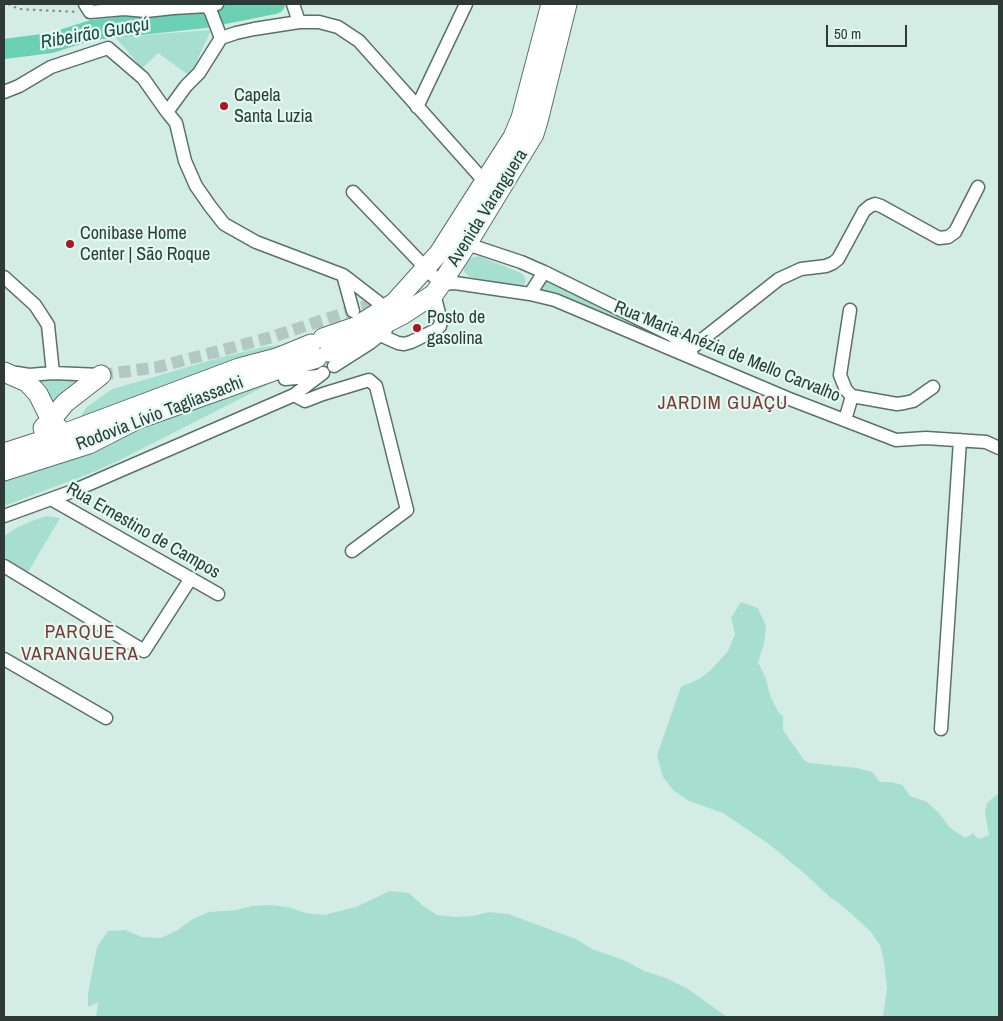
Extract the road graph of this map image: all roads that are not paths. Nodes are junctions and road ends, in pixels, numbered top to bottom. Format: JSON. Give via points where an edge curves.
{"nodes":[{"id":1,"x":466,"y":4,"type":"edge"},
{"id":2,"x":551,"y":4,"type":"edge"},
{"id":3,"x":567,"y":4,"type":"edge"},
{"id":4,"x":294,"y":6,"type":"edge"},
{"id":5,"x":88,"y":8,"type":"edge"},
{"id":6,"x":211,"y":10,"type":"edge"},
{"id":7,"x":299,"y":22,"type":"junction"},
{"id":8,"x":222,"y":38,"type":"junction"},
{"id":9,"x":4,"y":92,"type":"edge"},
{"id":10,"x":418,"y":107,"type":"junction"},
{"id":11,"x":167,"y":112,"type":"junction"},
{"id":12,"x":485,"y":182,"type":"junction"},
{"id":13,"x":978,"y":187,"type":"dead end"},
{"id":14,"x":353,"y":192,"type":"dead end"},
{"id":15,"x":459,"y":239,"type":"junction"},
{"id":16,"x":426,"y":268,"type":"junction"},
{"id":17,"x":544,"y":272,"type":"junction"},
{"id":18,"x":343,"y":275,"type":"junction"},
{"id":19,"x":4,"y":277,"type":"edge"},
{"id":20,"x":437,"y":289,"type":"junction"},
{"id":21,"x":530,"y":294,"type":"junction"},
{"id":22,"x":378,"y":302,"type":"dead end"},
{"id":23,"x":850,"y":310,"type":"dead end"},
{"id":24,"x":353,"y":311,"type":"dead end"},
{"id":25,"x":402,"y":315,"type":"junction"},
{"id":26,"x":380,"y":335,"type":"junction"},
{"id":27,"x":689,"y":355,"type":"junction"},
{"id":28,"x":322,"y":358,"type":"junction"},
{"id":29,"x":4,"y":372,"type":"edge"},
{"id":30,"x":53,"y":373,"type":"junction"},
{"id":31,"x":282,"y":374,"type":"junction"},
{"id":32,"x":101,"y":375,"type":"joint"},
{"id":33,"x":933,"y":387,"type":"dead end"},
{"id":34,"x":294,"y":396,"type":"junction"},
{"id":35,"x":852,"y":396,"type":"junction"},
{"id":36,"x":845,"y":420,"type":"junction"},
{"id":37,"x":57,"y":427,"type":"junction"},
{"id":38,"x":960,"y":440,"type":"junction"},
{"id":39,"x":89,"y":444,"type":"junction"},
{"id":40,"x":999,"y":448,"type":"edge"},
{"id":41,"x":4,"y":452,"type":"edge"},
{"id":42,"x":4,"y":471,"type":"edge"},
{"id":43,"x":51,"y":499,"type":"junction"},
{"id":44,"x":7,"y":516,"type":"edge"},
{"id":45,"x":352,"y":551,"type":"dead end"},
{"id":46,"x":4,"y":566,"type":"edge"},
{"id":47,"x":191,"y":578,"type":"junction"},
{"id":48,"x":218,"y":594,"type":"dead end"},
{"id":49,"x":4,"y":659,"type":"edge"},
{"id":50,"x":106,"y":718,"type":"dead end"},
{"id":51,"x":941,"y":729,"type":"dead end"}],
"edges":[{"from":1,"to":10,"type":"street"},
{"from":2,"to":12,"type":"highway","name":"Avenida Varanguera","via":[[513,138]]},
{"from":3,"to":15,"type":"highway","name":"Avenida Varanguera","via":[[534,134]]},
{"from":4,"to":7,"type":"street"},
{"from":5,"to":6,"type":"street","via":[[146,12],[173,8]]},
{"from":6,"to":8,"type":"street"},
{"from":7,"to":8,"type":"street"},
{"from":7,"to":10,"type":"street","via":[[319,22],[338,27],[358,41]]},
{"from":8,"to":11,"type":"street"},
{"from":9,"to":11,"type":"street","via":[[51,67],[108,48],[143,78]]},
{"from":10,"to":12,"type":"street"},
{"from":11,"to":18,"type":"street","via":[[176,123],[185,161],[196,186],[224,224],[256,242]]},
{"from":12,"to":15,"type":"highway","name":"Avenida Varanguera"},
{"from":13,"to":27,"type":"street","via":[[955,232],[939,238],[881,206],[870,206],[864,211],[838,259],[826,266],[801,269],[778,279]]},
{"from":14,"to":16,"type":"street"},
{"from":15,"to":16,"type":"highway","name":"Avenida Varanguera","via":[[439,253]]},
{"from":15,"to":17,"type":"street"},
{"from":15,"to":20,"type":"highway","name":"Avenida Varanguera"},
{"from":16,"to":20,"type":"street"},
{"from":16,"to":28,"type":"highway","name":"Avenida Varanguera","via":[[394,303],[355,327]]},
{"from":17,"to":21,"type":"street"},
{"from":17,"to":27,"type":"street","via":[[672,335]]},
{"from":18,"to":22,"type":"street"},
{"from":18,"to":24,"type":"street"},
{"from":19,"to":30,"type":"street","via":[[35,305],[48,325]]},
{"from":20,"to":21,"type":"street","name":"Rua Maria Anézia de Mello Carvalho","via":[[455,283]]},
{"from":20,"to":25,"type":"highway","name":"Avenida Varanguera"},
{"from":20,"to":26,"type":"street","via":[[441,321],[436,330],[404,344]]},
{"from":21,"to":27,"type":"street","name":"Rua Maria Anézia de Mello Carvalho","via":[[555,300]]},
{"from":23,"to":35,"type":"street","via":[[840,375]]},
{"from":25,"to":26,"type":"street"},
{"from":25,"to":28,"type":"highway","name":"Avenida Varanguera"},
{"from":26,"to":28,"type":"street","via":[[363,348]]},
{"from":27,"to":36,"type":"street","name":"Rua Maria Anézia de Mello Carvalho"},
{"from":28,"to":31,"type":"highway","name":"Rodovia Lívio Tagliassachi"},
{"from":28,"to":34,"type":"street"},
{"from":28,"to":37,"type":"highway","name":"Rodovia Lívio Tagliassachi","via":[[277,358]]},
{"from":29,"to":30,"type":"street"},
{"from":29,"to":37,"type":"highway","via":[[27,382]]},
{"from":30,"to":32,"type":"street"},
{"from":31,"to":34,"type":"street"},
{"from":31,"to":39,"type":"highway","name":"Rodovia Lívio Tagliassachi","via":[[138,419]]},
{"from":32,"to":37,"type":"highway","via":[[65,403]]},
{"from":33,"to":35,"type":"street","via":[[913,401],[896,404]]},
{"from":34,"to":43,"type":"street"},
{"from":34,"to":45,"type":"street","via":[[304,401],[369,380],[376,386],[407,510]]},
{"from":35,"to":36,"type":"street"},
{"from":36,"to":38,"type":"street","name":"Rua Maria Anézia de Mello Carvalho","via":[[896,440]]},
{"from":37,"to":39,"type":"highway","via":[[76,444]]},
{"from":37,"to":41,"type":"highway","via":[[26,445]]},
{"from":38,"to":40,"type":"street","name":"Rua Maria Anézia de Mello Carvalho","via":[[986,442]]},
{"from":38,"to":51,"type":"street"},
{"from":39,"to":42,"type":"highway","name":"Rodovia Lívio Tagliassachi"},
{"from":43,"to":44,"type":"street"},
{"from":43,"to":47,"type":"street","name":"Rua Ernestino de Campos"},
{"from":46,"to":47,"type":"street","via":[[144,651]]},
{"from":47,"to":48,"type":"street","name":"Rua Ernestino de Campos"},
{"from":49,"to":50,"type":"street"}]}
